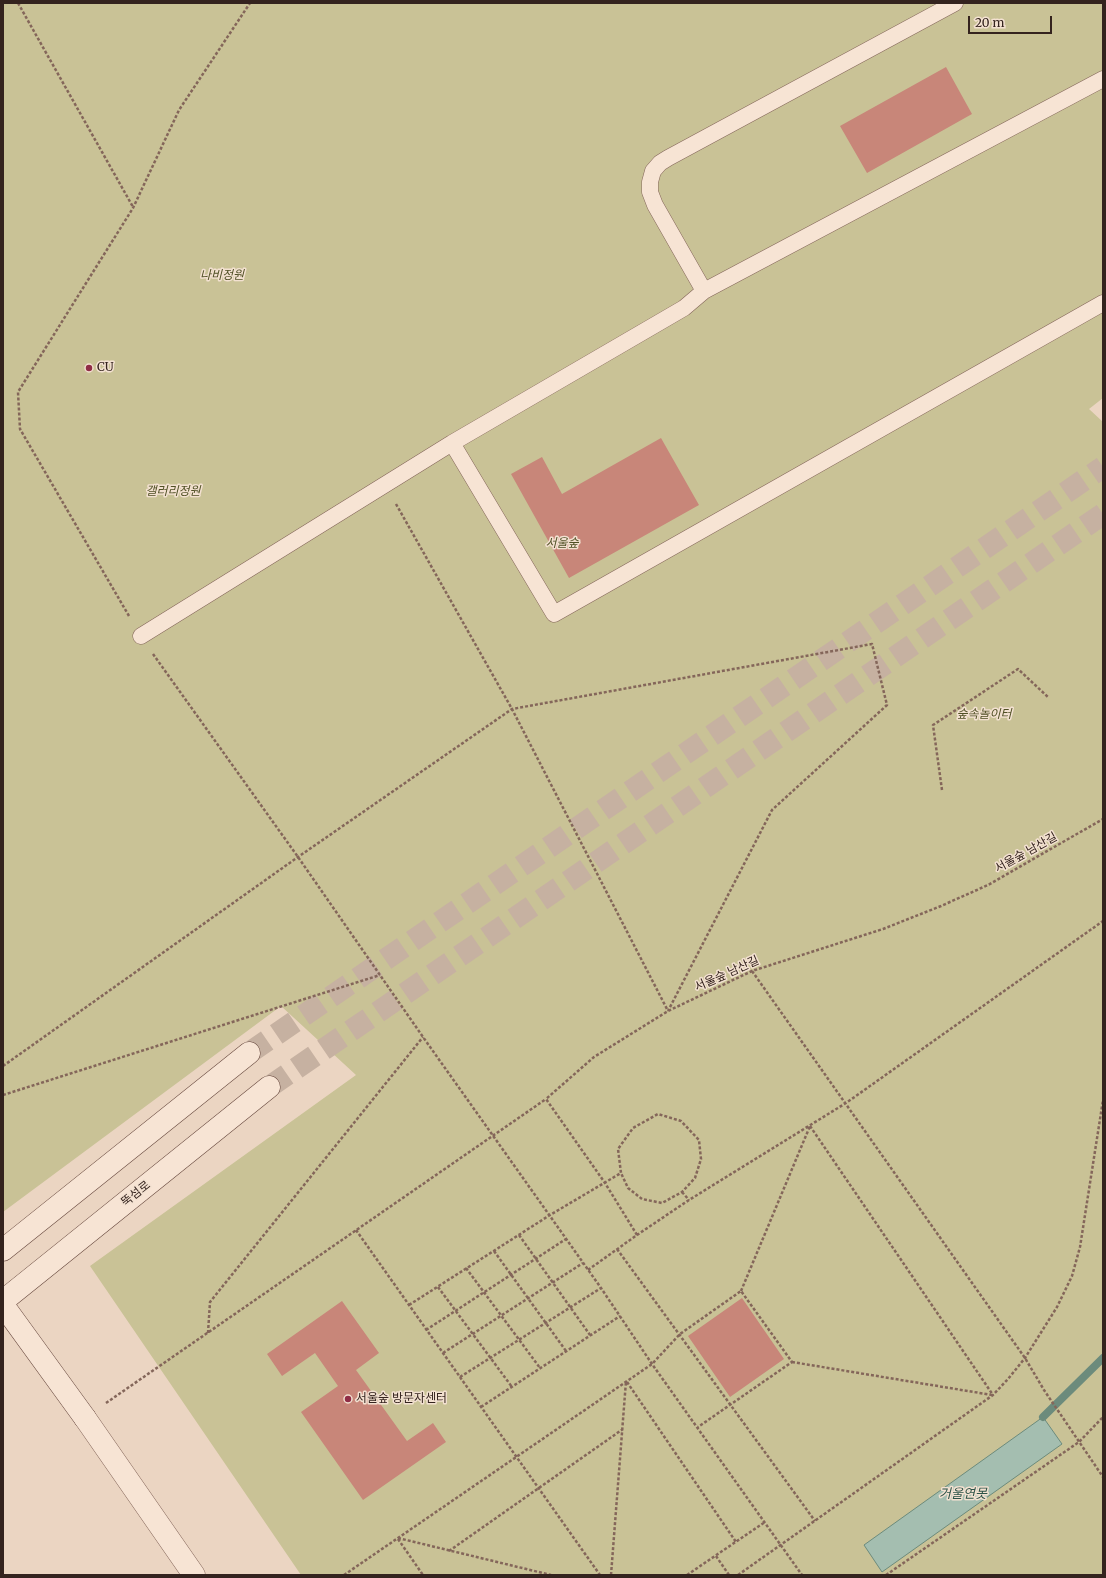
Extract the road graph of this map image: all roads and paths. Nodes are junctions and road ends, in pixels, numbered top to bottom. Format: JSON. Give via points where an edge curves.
{"nodes":[{"id":1,"x":18,"y":3,"type":"edge"},
{"id":2,"x":250,"y":3,"type":"edge"},
{"id":3,"x":955,"y":3,"type":"edge"},
{"id":4,"x":1103,"y":79,"type":"edge"},
{"id":5,"x":133,"y":208,"type":"junction"},
{"id":6,"x":704,"y":291,"type":"junction"},
{"id":7,"x":1103,"y":303,"type":"edge"},
{"id":8,"x":452,"y":443,"type":"junction"},
{"id":9,"x":385,"y":485,"type":"junction"},
{"id":10,"x":141,"y":636,"type":"junction"},
{"id":11,"x":1049,"y":698,"type":"dead end"},
{"id":12,"x":512,"y":709,"type":"junction"},
{"id":13,"x":942,"y":790,"type":"dead end"},
{"id":14,"x":1103,"y":819,"type":"edge"},
{"id":15,"x":298,"y":857,"type":"junction"},
{"id":16,"x":1103,"y":921,"type":"edge"},
{"id":17,"x":752,"y":971,"type":"junction"},
{"id":18,"x":380,"y":975,"type":"junction"},
{"id":19,"x":668,"y":1011,"type":"junction"},
{"id":20,"x":423,"y":1037,"type":"junction"},
{"id":21,"x":249,"y":1053,"type":"tunnel mouth"},
{"id":22,"x":3,"y":1066,"type":"edge"},
{"id":23,"x":269,"y":1087,"type":"tunnel mouth"},
{"id":24,"x":3,"y":1095,"type":"edge"},
{"id":25,"x":546,"y":1099,"type":"junction"},
{"id":26,"x":1103,"y":1100,"type":"edge"},
{"id":27,"x":846,"y":1102,"type":"junction"},
{"id":28,"x":810,"y":1126,"type":"junction"},
{"id":29,"x":493,"y":1136,"type":"junction"},
{"id":30,"x":621,"y":1173,"type":"junction"},
{"id":31,"x":605,"y":1183,"type":"junction"},
{"id":32,"x":682,"y":1192,"type":"junction"},
{"id":33,"x":689,"y":1200,"type":"junction"},
{"id":34,"x":550,"y":1215,"type":"junction"},
{"id":35,"x":356,"y":1230,"type":"junction"},
{"id":36,"x":519,"y":1235,"type":"junction"},
{"id":37,"x":637,"y":1235,"type":"junction"},
{"id":38,"x":566,"y":1239,"type":"junction"},
{"id":39,"x":618,"y":1249,"type":"junction"},
{"id":40,"x":3,"y":1250,"type":"edge"},
{"id":41,"x":494,"y":1251,"type":"junction"},
{"id":42,"x":536,"y":1259,"type":"junction"},
{"id":43,"x":583,"y":1263,"type":"junction"},
{"id":44,"x":466,"y":1268,"type":"junction"},
{"id":45,"x":588,"y":1270,"type":"junction"},
{"id":46,"x":511,"y":1275,"type":"junction"},
{"id":47,"x":552,"y":1282,"type":"junction"},
{"id":48,"x":438,"y":1287,"type":"junction"},
{"id":49,"x":601,"y":1288,"type":"junction"},
{"id":50,"x":741,"y":1291,"type":"junction"},
{"id":51,"x":484,"y":1293,"type":"junction"},
{"id":52,"x":528,"y":1298,"type":"junction"},
{"id":53,"x":3,"y":1301,"type":"edge"},
{"id":54,"x":3,"y":1305,"type":"edge"},
{"id":55,"x":409,"y":1305,"type":"junction"},
{"id":56,"x":571,"y":1307,"type":"junction"},
{"id":57,"x":456,"y":1311,"type":"junction"},
{"id":58,"x":501,"y":1315,"type":"junction"},
{"id":59,"x":620,"y":1316,"type":"junction"},
{"id":60,"x":546,"y":1323,"type":"junction"},
{"id":61,"x":426,"y":1330,"type":"junction"},
{"id":62,"x":208,"y":1333,"type":"junction"},
{"id":63,"x":473,"y":1333,"type":"junction"},
{"id":64,"x":680,"y":1334,"type":"junction"},
{"id":65,"x":590,"y":1335,"type":"junction"},
{"id":66,"x":519,"y":1340,"type":"junction"},
{"id":67,"x":566,"y":1351,"type":"junction"},
{"id":68,"x":443,"y":1353,"type":"junction"},
{"id":69,"x":491,"y":1358,"type":"junction"},
{"id":70,"x":1025,"y":1358,"type":"junction"},
{"id":71,"x":792,"y":1362,"type":"junction"},
{"id":72,"x":652,"y":1364,"type":"junction"},
{"id":73,"x":540,"y":1368,"type":"junction"},
{"id":74,"x":460,"y":1377,"type":"junction"},
{"id":75,"x":626,"y":1381,"type":"junction"},
{"id":76,"x":512,"y":1387,"type":"junction"},
{"id":77,"x":993,"y":1395,"type":"junction"},
{"id":78,"x":730,"y":1404,"type":"junction"},
{"id":79,"x":481,"y":1407,"type":"junction"},
{"id":80,"x":1103,"y":1417,"type":"edge"},
{"id":81,"x":85,"y":1418,"type":"junction"},
{"id":82,"x":698,"y":1427,"type":"junction"},
{"id":83,"x":623,"y":1429,"type":"junction"},
{"id":84,"x":1079,"y":1442,"type":"junction"},
{"id":85,"x":516,"y":1457,"type":"junction"},
{"id":86,"x":1103,"y":1477,"type":"edge"},
{"id":87,"x":538,"y":1488,"type":"junction"},
{"id":88,"x":815,"y":1521,"type":"junction"},
{"id":89,"x":765,"y":1522,"type":"junction"},
{"id":90,"x":398,"y":1538,"type":"junction"},
{"id":91,"x":736,"y":1542,"type":"junction"},
{"id":92,"x":782,"y":1546,"type":"junction"},
{"id":93,"x":449,"y":1551,"type":"junction"},
{"id":94,"x":716,"y":1556,"type":"junction"},
{"id":95,"x":194,"y":1575,"type":"edge"},
{"id":96,"x":344,"y":1575,"type":"edge"},
{"id":97,"x":423,"y":1575,"type":"edge"},
{"id":98,"x":551,"y":1575,"type":"edge"},
{"id":99,"x":600,"y":1575,"type":"edge"},
{"id":100,"x":611,"y":1575,"type":"edge"},
{"id":101,"x":687,"y":1575,"type":"edge"},
{"id":102,"x":729,"y":1575,"type":"edge"},
{"id":103,"x":738,"y":1575,"type":"edge"},
{"id":104,"x":802,"y":1575,"type":"edge"},
{"id":105,"x":886,"y":1575,"type":"edge"}],
"edges":[{"from":1,"to":5,"type":"path"},
{"from":2,"to":5,"type":"path","via":[[180,110]]},
{"from":3,"to":6,"type":"lane","via":[[668,158],[653,171],[650,192],[655,204]]},
{"from":4,"to":6,"type":"lane"},
{"from":5,"to":10,"type":"path","via":[[18,392],[20,429]]},
{"from":6,"to":8,"type":"lane","via":[[684,308]]},
{"from":7,"to":8,"type":"lane","via":[[554,614]]},
{"from":8,"to":9,"type":"lane"},
{"from":9,"to":10,"type":"lane"},
{"from":9,"to":12,"type":"path"},
{"from":10,"to":15,"type":"path"},
{"from":11,"to":13,"type":"path","via":[[1018,669],[934,725]]},
{"from":12,"to":15,"type":"path"},
{"from":12,"to":19,"type":"path"},
{"from":12,"to":19,"type":"path","via":[[872,644],[887,705],[772,810]]},
{"from":14,"to":17,"type":"path","name":"서울숲 남산길","via":[[988,885],[941,906],[883,929]]},
{"from":15,"to":18,"type":"path"},
{"from":15,"to":22,"type":"path"},
{"from":16,"to":27,"type":"path"},
{"from":17,"to":19,"type":"path","name":"서울숲 남산길"},
{"from":17,"to":27,"type":"path"},
{"from":18,"to":20,"type":"path"},
{"from":18,"to":24,"type":"path"},
{"from":19,"to":25,"type":"path","name":"서울숲 남산길","via":[[594,1058]]},
{"from":20,"to":29,"type":"path"},
{"from":20,"to":62,"type":"path","via":[[210,1302]]},
{"from":21,"to":40,"type":"main road"},
{"from":23,"to":53,"type":"main road","name":"뚝섬로"},
{"from":25,"to":29,"type":"path","name":"서울숲 남산길"},
{"from":25,"to":31,"type":"path"},
{"from":26,"to":70,"type":"path","via":[[1080,1247],[1072,1276],[1057,1307]]},
{"from":27,"to":28,"type":"path"},
{"from":27,"to":70,"type":"path"},
{"from":28,"to":33,"type":"path"},
{"from":28,"to":50,"type":"path"},
{"from":28,"to":77,"type":"path"},
{"from":29,"to":34,"type":"path"},
{"from":29,"to":35,"type":"path","name":"서울숲 남산길"},
{"from":30,"to":31,"type":"path"},
{"from":30,"to":32,"type":"path","via":[[628,1188],[642,1199],[662,1202]]},
{"from":30,"to":32,"type":"path","via":[[618,1149],[633,1128],[658,1114],[681,1121],[699,1140],[701,1159],[695,1178]]},
{"from":31,"to":34,"type":"path"},
{"from":31,"to":37,"type":"path"},
{"from":32,"to":33,"type":"path"},
{"from":33,"to":37,"type":"path"},
{"from":34,"to":36,"type":"path"},
{"from":34,"to":38,"type":"path"},
{"from":35,"to":55,"type":"path"},
{"from":35,"to":62,"type":"path","name":"서울숲 남산길"},
{"from":36,"to":41,"type":"path"},
{"from":36,"to":42,"type":"path"},
{"from":37,"to":39,"type":"path"},
{"from":38,"to":42,"type":"path"},
{"from":38,"to":43,"type":"path"},
{"from":39,"to":45,"type":"path"},
{"from":39,"to":64,"type":"path"},
{"from":41,"to":44,"type":"path"},
{"from":41,"to":46,"type":"path"},
{"from":42,"to":46,"type":"path"},
{"from":42,"to":47,"type":"path"},
{"from":43,"to":45,"type":"path"},
{"from":43,"to":47,"type":"path"},
{"from":44,"to":48,"type":"path"},
{"from":44,"to":51,"type":"path"},
{"from":45,"to":49,"type":"path"},
{"from":46,"to":51,"type":"path"},
{"from":46,"to":52,"type":"path"},
{"from":47,"to":52,"type":"path"},
{"from":47,"to":56,"type":"path"},
{"from":48,"to":55,"type":"path"},
{"from":48,"to":57,"type":"path"},
{"from":49,"to":56,"type":"path"},
{"from":49,"to":59,"type":"path"},
{"from":50,"to":64,"type":"path"},
{"from":50,"to":71,"type":"path"},
{"from":51,"to":57,"type":"path"},
{"from":51,"to":58,"type":"path"},
{"from":52,"to":58,"type":"path"},
{"from":52,"to":60,"type":"path"},
{"from":54,"to":81,"type":"main road"},
{"from":55,"to":61,"type":"path"},
{"from":56,"to":60,"type":"path"},
{"from":56,"to":65,"type":"path"},
{"from":57,"to":61,"type":"path"},
{"from":57,"to":63,"type":"path"},
{"from":58,"to":63,"type":"path"},
{"from":58,"to":66,"type":"path"},
{"from":59,"to":65,"type":"path"},
{"from":59,"to":72,"type":"path"},
{"from":60,"to":66,"type":"path"},
{"from":60,"to":67,"type":"path"},
{"from":61,"to":68,"type":"path"},
{"from":62,"to":81,"type":"path","name":"서울숲 남산길"},
{"from":63,"to":68,"type":"path"},
{"from":63,"to":69,"type":"path"},
{"from":64,"to":72,"type":"path"},
{"from":64,"to":78,"type":"path"},
{"from":65,"to":67,"type":"path"},
{"from":66,"to":69,"type":"path"},
{"from":66,"to":73,"type":"path"},
{"from":67,"to":73,"type":"path"},
{"from":68,"to":74,"type":"path"},
{"from":69,"to":74,"type":"path"},
{"from":69,"to":76,"type":"path"},
{"from":70,"to":77,"type":"path"},
{"from":70,"to":84,"type":"path"},
{"from":71,"to":77,"type":"path"},
{"from":71,"to":78,"type":"path"},
{"from":72,"to":75,"type":"path"},
{"from":72,"to":82,"type":"path"},
{"from":73,"to":76,"type":"path"},
{"from":74,"to":79,"type":"path"},
{"from":75,"to":83,"type":"path"},
{"from":75,"to":85,"type":"path"},
{"from":75,"to":91,"type":"path"},
{"from":76,"to":79,"type":"path"},
{"from":77,"to":88,"type":"path"},
{"from":78,"to":82,"type":"path"},
{"from":78,"to":88,"type":"path"},
{"from":79,"to":85,"type":"path"},
{"from":80,"to":84,"type":"path"},
{"from":81,"to":95,"type":"main road"},
{"from":82,"to":89,"type":"path"},
{"from":83,"to":87,"type":"path"},
{"from":83,"to":100,"type":"path"},
{"from":84,"to":86,"type":"path"},
{"from":84,"to":105,"type":"path"},
{"from":85,"to":87,"type":"path"},
{"from":85,"to":90,"type":"path"},
{"from":87,"to":93,"type":"path"},
{"from":87,"to":99,"type":"path"},
{"from":88,"to":92,"type":"path"},
{"from":89,"to":91,"type":"path"},
{"from":89,"to":92,"type":"path"},
{"from":90,"to":93,"type":"path"},
{"from":90,"to":96,"type":"path"},
{"from":90,"to":97,"type":"path"},
{"from":91,"to":94,"type":"path"},
{"from":92,"to":103,"type":"path"},
{"from":92,"to":104,"type":"path"},
{"from":93,"to":98,"type":"path"},
{"from":94,"to":101,"type":"path"},
{"from":94,"to":102,"type":"path"}]}
